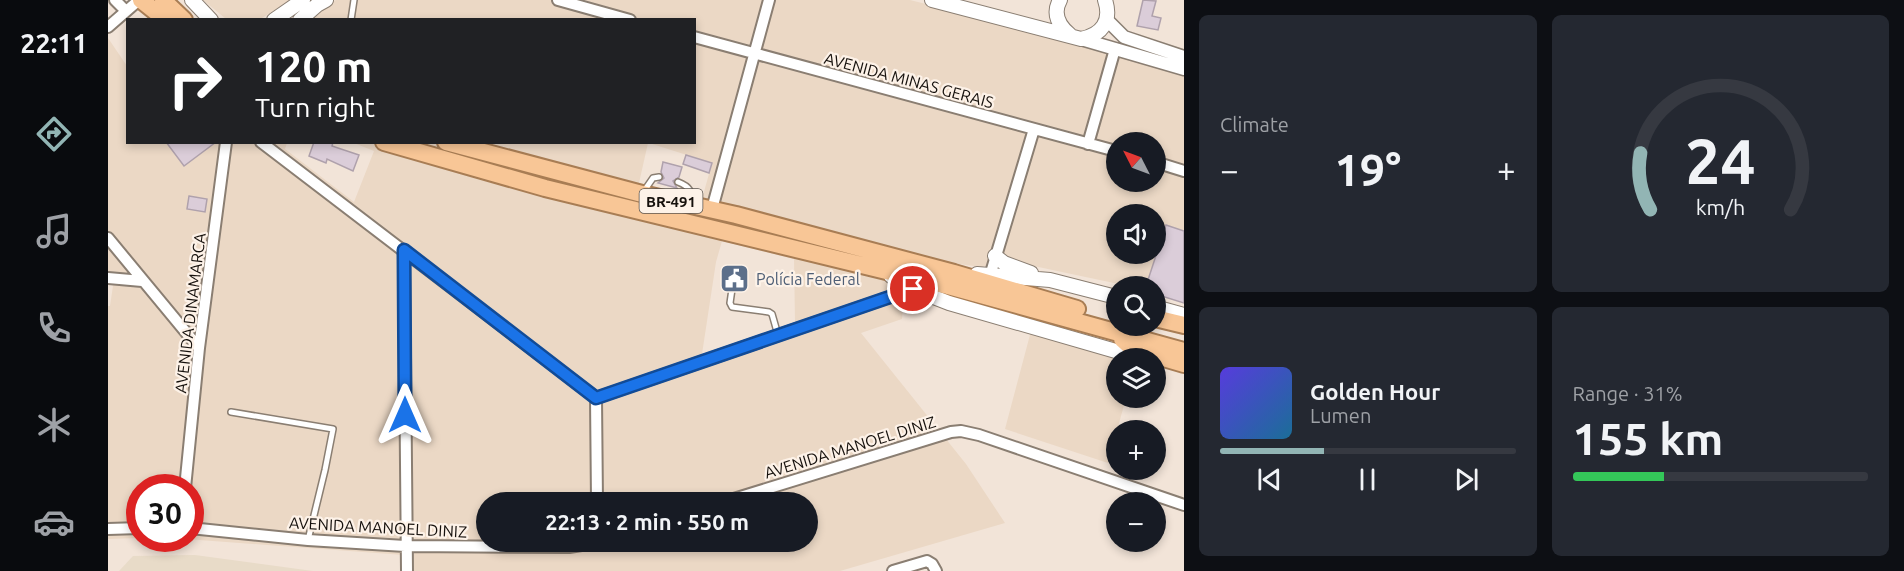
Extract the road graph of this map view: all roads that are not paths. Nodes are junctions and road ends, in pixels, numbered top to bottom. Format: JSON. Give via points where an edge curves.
{"nodes":[{"id":1,"x":115,"y":0,"type":"edge"},
{"id":2,"x":140,"y":0,"type":"edge"},
{"id":3,"x":163,"y":0,"type":"edge"},
{"id":4,"x":192,"y":0,"type":"edge"},
{"id":5,"x":303,"y":0,"type":"edge"},
{"id":6,"x":326,"y":0,"type":"edge"},
{"id":7,"x":354,"y":0,"type":"edge"},
{"id":8,"x":558,"y":0,"type":"edge"},
{"id":9,"x":769,"y":0,"type":"edge"},
{"id":10,"x":932,"y":0,"type":"edge"},
{"id":11,"x":1060,"y":0,"type":"edge"},
{"id":12,"x":1109,"y":8,"type":"edge"},
{"id":13,"x":126,"y":11,"type":"junction"},
{"id":14,"x":163,"y":18,"type":"edge"},
{"id":15,"x":182,"y":18,"type":"edge"},
{"id":16,"x":209,"y":18,"type":"edge"},
{"id":17,"x":277,"y":18,"type":"edge"},
{"id":18,"x":302,"y":18,"type":"edge"},
{"id":19,"x":351,"y":18,"type":"edge"},
{"id":20,"x":623,"y":18,"type":"edge"},
{"id":21,"x":108,"y":27,"type":"edge"},
{"id":22,"x":1075,"y":37,"type":"junction"},
{"id":23,"x":696,"y":38,"type":"edge"},
{"id":24,"x":1115,"y":49,"type":"junction"},
{"id":25,"x":755,"y":54,"type":"junction"},
{"id":26,"x":1184,"y":57,"type":"edge"},
{"id":27,"x":1184,"y":69,"type":"edge"},
{"id":28,"x":1034,"y":129,"type":"junction"},
{"id":29,"x":226,"y":144,"type":"edge"},
{"id":30,"x":264,"y":144,"type":"edge"},
{"id":31,"x":391,"y":144,"type":"edge"},
{"id":32,"x":454,"y":144,"type":"edge"},
{"id":33,"x":1088,"y":144,"type":"junction"},
{"id":34,"x":1106,"y":149,"type":"edge"},
{"id":35,"x":1166,"y":165,"type":"edge"},
{"id":36,"x":1184,"y":171,"type":"edge"},
{"id":37,"x":659,"y":177,"type":"dead end"},
{"id":38,"x":678,"y":183,"type":"dead end"},
{"id":39,"x":642,"y":194,"type":"junction"},
{"id":40,"x":692,"y":206,"type":"junction"},
{"id":41,"x":712,"y":209,"type":"junction"},
{"id":42,"x":108,"y":238,"type":"edge"},
{"id":43,"x":404,"y":250,"type":"junction"},
{"id":44,"x":996,"y":256,"type":"junction"},
{"id":45,"x":881,"y":270,"type":"junction"},
{"id":46,"x":954,"y":273,"type":"junction"},
{"id":47,"x":990,"y":276,"type":"junction"},
{"id":48,"x":108,"y":278,"type":"edge"},
{"id":49,"x":1050,"y":280,"type":"junction"},
{"id":50,"x":142,"y":281,"type":"junction"},
{"id":51,"x":733,"y":282,"type":"dead end"},
{"id":52,"x":913,"y":289,"type":"junction"},
{"id":53,"x":1106,"y":294,"type":"edge"},
{"id":54,"x":1166,"y":310,"type":"edge"},
{"id":55,"x":1184,"y":315,"type":"edge"},
{"id":56,"x":1106,"y":321,"type":"edge"},
{"id":57,"x":1166,"y":321,"type":"edge"},
{"id":58,"x":1106,"y":322,"type":"edge"},
{"id":59,"x":1184,"y":325,"type":"edge"},
{"id":60,"x":778,"y":335,"type":"junction"},
{"id":61,"x":1124,"y":336,"type":"edge"},
{"id":62,"x":1147,"y":336,"type":"edge"},
{"id":63,"x":1166,"y":336,"type":"edge"},
{"id":64,"x":1184,"y":340,"type":"edge"},
{"id":65,"x":199,"y":348,"type":"junction"},
{"id":66,"x":1106,"y":348,"type":"edge"},
{"id":67,"x":1184,"y":351,"type":"edge"},
{"id":68,"x":1184,"y":364,"type":"edge"},
{"id":69,"x":1166,"y":366,"type":"edge"},
{"id":70,"x":1184,"y":372,"type":"edge"},
{"id":71,"x":596,"y":398,"type":"junction"},
{"id":72,"x":231,"y":412,"type":"dead end"},
{"id":73,"x":186,"y":474,"type":"edge"},
{"id":74,"x":597,"y":492,"type":"edge"},
{"id":75,"x":756,"y":492,"type":"edge"},
{"id":76,"x":1184,"y":506,"type":"edge"},
{"id":77,"x":126,"y":528,"type":"edge"},
{"id":78,"x":108,"y":529,"type":"edge"},
{"id":79,"x":204,"y":529,"type":"edge"},
{"id":80,"x":308,"y":540,"type":"junction"},
{"id":81,"x":405,"y":546,"type":"junction"},
{"id":82,"x":476,"y":546,"type":"edge"},
{"id":83,"x":407,"y":571,"type":"edge"},
{"id":84,"x":893,"y":571,"type":"edge"},
{"id":85,"x":936,"y":571,"type":"edge"}],
"edges":[{"from":1,"to":13,"type":"street"},
{"from":2,"to":13,"type":"street"},
{"from":2,"to":14,"type":"highway"},
{"from":3,"to":15,"type":"highway"},
{"from":4,"to":16,"type":"main road"},
{"from":5,"to":17,"type":"main road"},
{"from":6,"to":18,"type":"main road"},
{"from":7,"to":19,"type":"lane"},
{"from":8,"to":20,"type":"street"},
{"from":9,"to":25,"type":"street"},
{"from":10,"to":22,"type":"main road"},
{"from":11,"to":22,"type":"main road","via":[[1057,17],[1061,28]]},
{"from":12,"to":22,"type":"main road","via":[[1101,30],[1092,37]]},
{"from":12,"to":26,"type":"street","via":[[1119,33]]},
{"from":13,"to":21,"type":"street"},
{"from":22,"to":24,"type":"street"},
{"from":23,"to":25,"type":"street","name":"AVENIDA MINAS GERAIS"},
{"from":24,"to":27,"type":"street"},
{"from":24,"to":33,"type":"street"},
{"from":25,"to":28,"type":"street","name":"AVENIDA MINAS GERAIS"},
{"from":25,"to":41,"type":"street"},
{"from":28,"to":33,"type":"street","name":"AVENIDA MINAS GERAIS"},
{"from":28,"to":44,"type":"street"},
{"from":29,"to":65,"type":"street","name":"AVENIDA DINAMARCA"},
{"from":30,"to":43,"type":"street"},
{"from":31,"to":45,"type":"highway","number":"BR-491","via":[[556,190]]},
{"from":32,"to":39,"type":"highway","number":"BR-491"},
{"from":33,"to":34,"type":"street","name":"AVENIDA MINAS GERAIS"},
{"from":35,"to":36,"type":"street"},
{"from":37,"to":39,"type":"lane","via":[[653,178]]},
{"from":38,"to":40,"type":"lane","via":[[691,190]]},
{"from":39,"to":40,"type":"highway","number":"BR-491"},
{"from":40,"to":41,"type":"highway","number":"BR-491"},
{"from":41,"to":46,"type":"highway","number":"BR-491"},
{"from":42,"to":50,"type":"street"},
{"from":43,"to":71,"type":"street"},
{"from":43,"to":81,"type":"street"},
{"from":44,"to":47,"type":"street"},
{"from":44,"to":49,"type":"main road","via":[[1012,267]]},
{"from":45,"to":52,"type":"main road"},
{"from":45,"to":58,"type":"highway","number":"BR-491"},
{"from":46,"to":47,"type":"main road"},
{"from":46,"to":56,"type":"highway","number":"BR-491"},
{"from":47,"to":49,"type":"main road"},
{"from":48,"to":50,"type":"street"},
{"from":49,"to":53,"type":"main road"},
{"from":50,"to":65,"type":"street"},
{"from":51,"to":60,"type":"lane","via":[[732,307],[769,312]]},
{"from":52,"to":60,"type":"street"},
{"from":52,"to":66,"type":"main road"},
{"from":54,"to":55,"type":"main road"},
{"from":57,"to":59,"type":"highway"},
{"from":60,"to":71,"type":"street"},
{"from":61,"to":68,"type":"highway","via":[[1125,344],[1133,349]]},
{"from":62,"to":67,"type":"highway","number":"BR-491"},
{"from":63,"to":64,"type":"highway","number":"BR-491"},
{"from":65,"to":73,"type":"street","name":"AVENIDA DINAMARCA"},
{"from":69,"to":70,"type":"main road"},
{"from":71,"to":74,"type":"street"},
{"from":72,"to":80,"type":"lane","via":[[333,429]]},
{"from":75,"to":76,"type":"street","name":"AVENIDA MANOEL DINIZ","via":[[961,431]]},
{"from":77,"to":78,"type":"street"},
{"from":79,"to":80,"type":"street","name":"AVENIDA MANOEL DINIZ"},
{"from":80,"to":81,"type":"street","name":"AVENIDA MANOEL DINIZ"},
{"from":81,"to":82,"type":"street","name":"AVENIDA MANOEL DINIZ"},
{"from":81,"to":83,"type":"street"},
{"from":84,"to":85,"type":"street","via":[[927,561]]}]}
